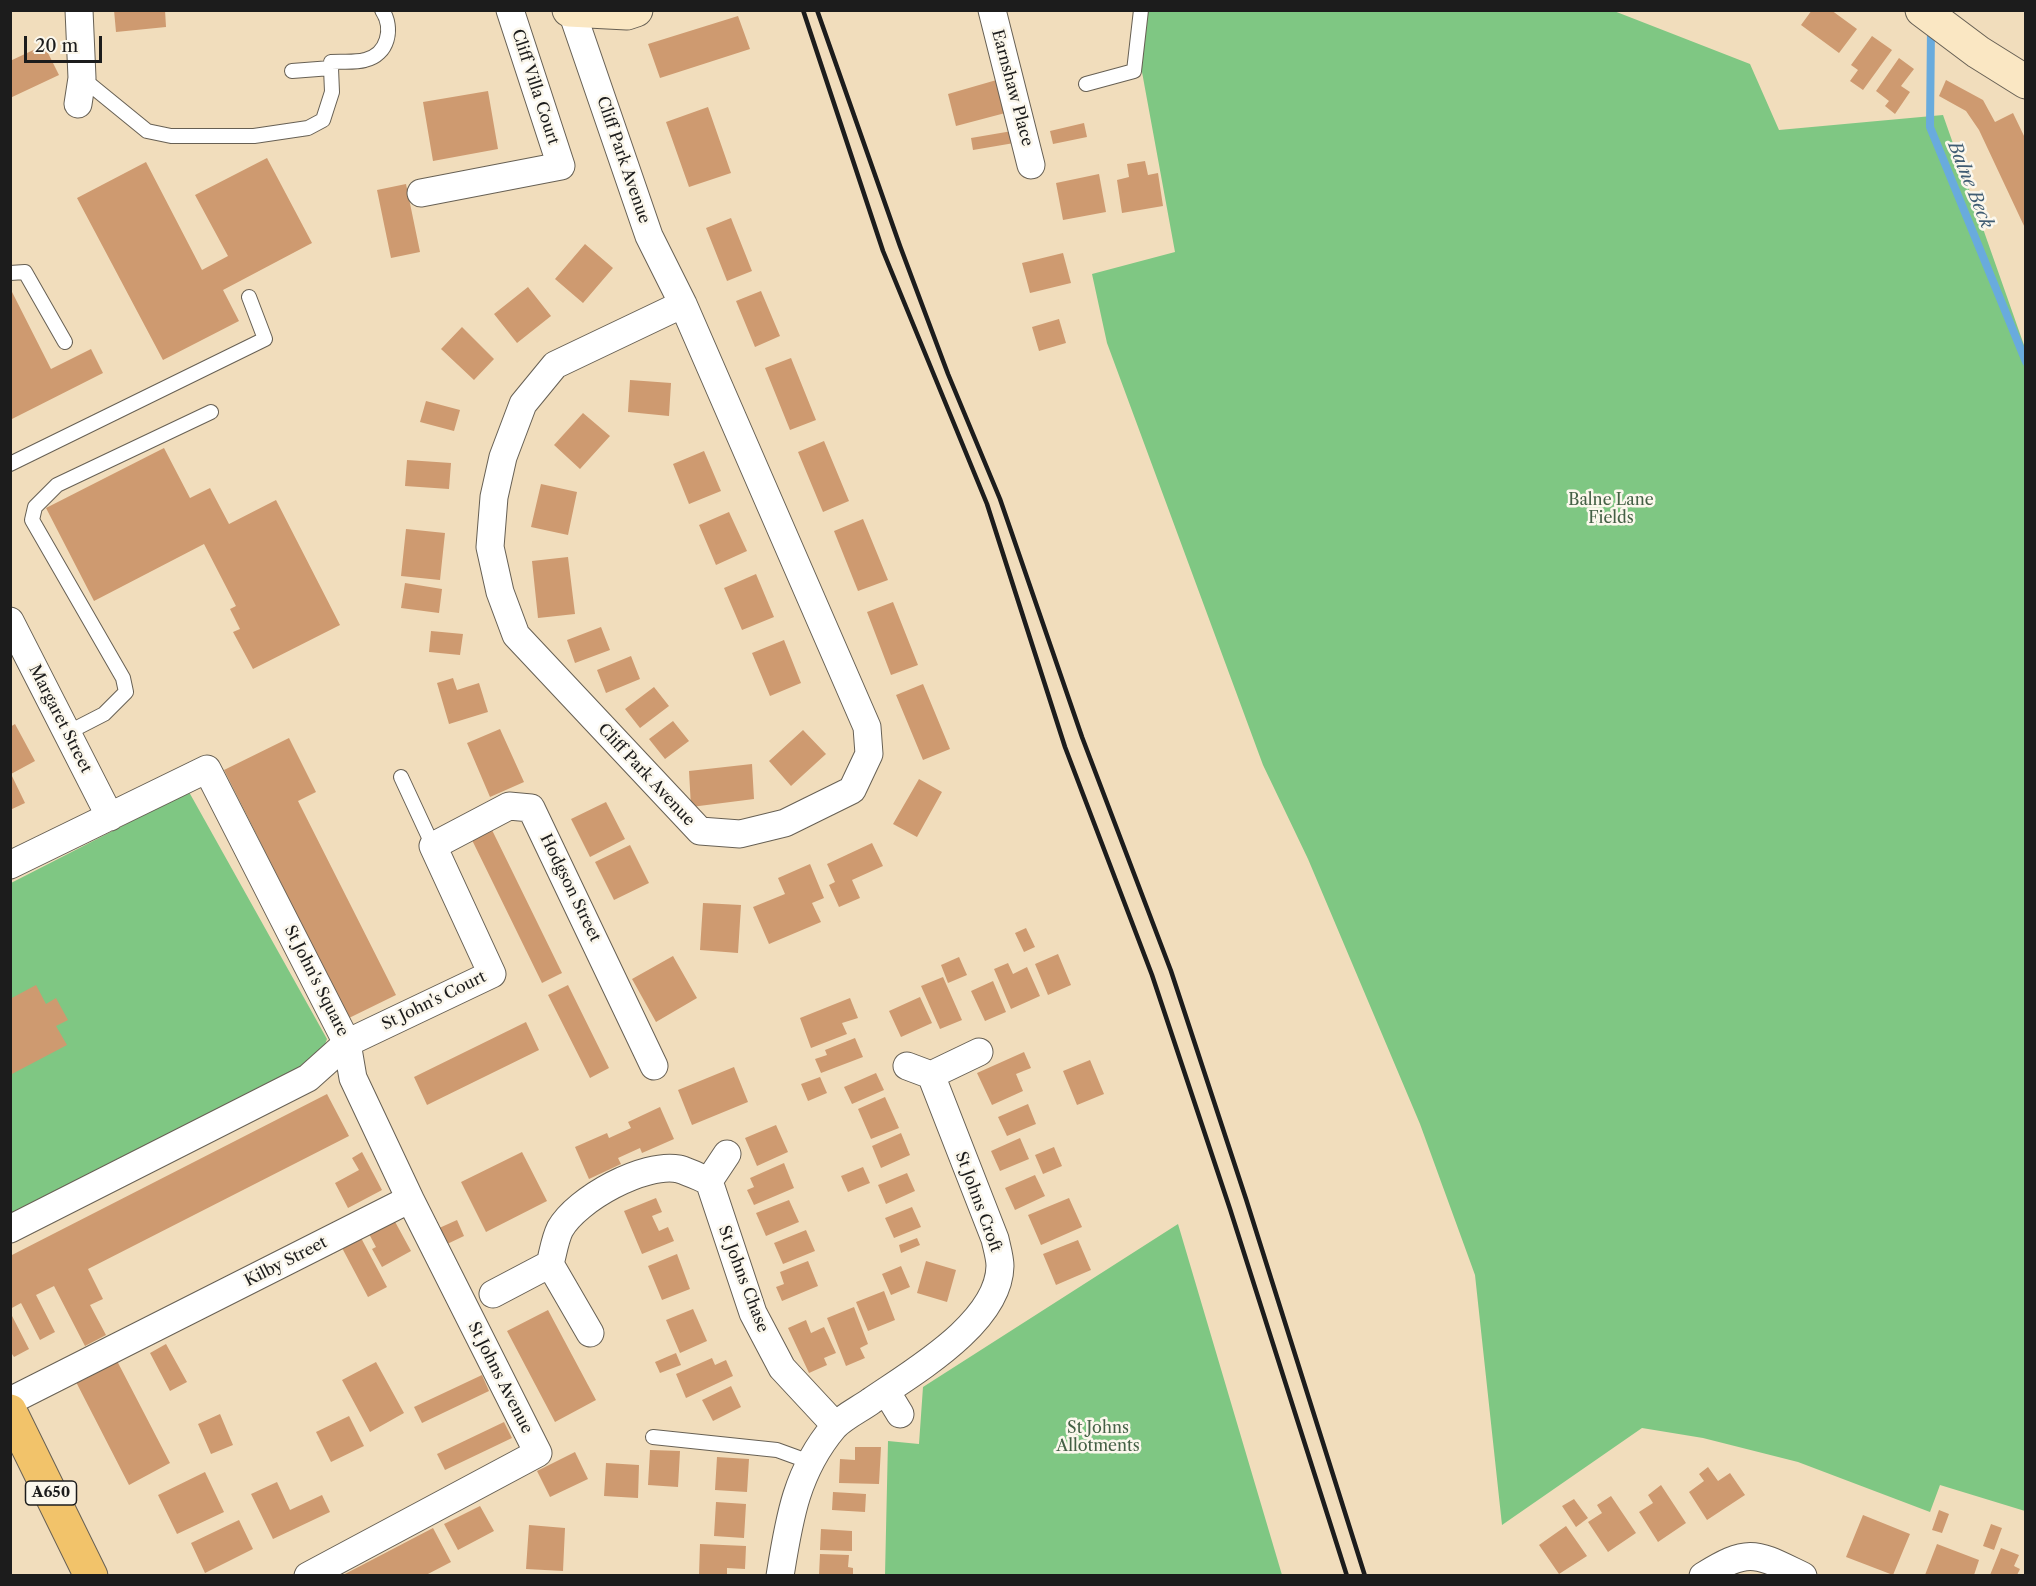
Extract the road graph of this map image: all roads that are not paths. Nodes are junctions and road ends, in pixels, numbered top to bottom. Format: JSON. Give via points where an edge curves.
{"nodes":[{"id":1,"x":79,"y":10,"type":"edge"},
{"id":2,"x":382,"y":10,"type":"edge"},
{"id":3,"x":510,"y":10,"type":"edge"},
{"id":4,"x":636,"y":10,"type":"edge"},
{"id":5,"x":992,"y":10,"type":"edge"},
{"id":6,"x":1141,"y":10,"type":"edge"},
{"id":7,"x":1922,"y":10,"type":"edge"},
{"id":8,"x":570,"y":11,"type":"edge"},
{"id":9,"x":331,"y":62,"type":"dead end"},
{"id":10,"x":292,"y":71,"type":"dead end"},
{"id":11,"x":2025,"y":82,"type":"edge"},
{"id":12,"x":1086,"y":84,"type":"dead end"},
{"id":13,"x":80,"y":91,"type":"joint"},
{"id":14,"x":1031,"y":165,"type":"dead end"},
{"id":15,"x":421,"y":193,"type":"dead end"},
{"id":16,"x":10,"y":273,"type":"edge"},
{"id":17,"x":249,"y":297,"type":"dead end"},
{"id":18,"x":683,"y":304,"type":"junction"},
{"id":19,"x":65,"y":342,"type":"dead end"},
{"id":20,"x":211,"y":412,"type":"dead end"},
{"id":21,"x":10,"y":464,"type":"edge"},
{"id":22,"x":10,"y":621,"type":"edge"},
{"id":23,"x":67,"y":734,"type":"junction"},
{"id":24,"x":401,"y":777,"type":"dead end"},
{"id":25,"x":110,"y":817,"type":"junction"},
{"id":26,"x":433,"y":846,"type":"junction"},
{"id":27,"x":10,"y":865,"type":"edge"},
{"id":28,"x":348,"y":1043,"type":"junction"},
{"id":29,"x":980,"y":1052,"type":"dead end"},
{"id":30,"x":654,"y":1066,"type":"dead end"},
{"id":31,"x":727,"y":1154,"type":"dead end"},
{"id":32,"x":709,"y":1181,"type":"junction"},
{"id":33,"x":410,"y":1199,"type":"junction"},
{"id":34,"x":10,"y":1229,"type":"edge"},
{"id":35,"x":550,"y":1264,"type":"junction"},
{"id":36,"x":493,"y":1294,"type":"dead end"},
{"id":37,"x":590,"y":1334,"type":"dead end"},
{"id":38,"x":886,"y":1391,"type":"junction"},
{"id":39,"x":10,"y":1401,"type":"edge"},
{"id":40,"x":10,"y":1411,"type":"edge"},
{"id":41,"x":900,"y":1414,"type":"dead end"},
{"id":42,"x":835,"y":1425,"type":"junction"},
{"id":43,"x":652,"y":1437,"type":"dead end"},
{"id":44,"x":810,"y":1462,"type":"junction"},
{"id":45,"x":91,"y":1575,"type":"edge"},
{"id":46,"x":308,"y":1575,"type":"edge"},
{"id":47,"x":780,"y":1575,"type":"edge"},
{"id":48,"x":1703,"y":1575,"type":"edge"},
{"id":49,"x":1803,"y":1575,"type":"edge"}],
"edges":[{"from":1,"to":13,"type":"street"},
{"from":2,"to":9,"type":"lane","via":[[388,23],[384,48],[365,60]]},
{"from":3,"to":15,"type":"street","name":"Cliff Villa Court","via":[[561,166]]},
{"from":4,"to":8,"type":"street"},
{"from":5,"to":14,"type":"street","name":"Earnshaw Place"},
{"from":6,"to":12,"type":"lane","via":[[1134,71]]},
{"from":7,"to":11,"type":"street"},
{"from":8,"to":18,"type":"street","name":"Cliff Park Avenue","via":[[648,236]]},
{"from":10,"to":13,"type":"lane","via":[[331,68],[332,92],[323,120],[308,128],[254,136],[171,136],[147,131]]},
{"from":16,"to":19,"type":"lane","via":[[25,272]]},
{"from":17,"to":21,"type":"lane","via":[[265,339]]},
{"from":18,"to":18,"type":"street","name":"Cliff Park Avenue","via":[[867,727],[869,754],[852,790],[785,823],[740,834],[700,831],[516,635],[500,592],[490,547],[494,497],[503,457],[523,404],[555,366]]},
{"from":20,"to":23,"type":"lane","via":[[57,485],[35,507],[32,520],[123,678],[126,692],[104,714]]},
{"from":22,"to":23,"type":"street","name":"Margaret Street"},
{"from":23,"to":25,"type":"street","name":"Margaret Street"},
{"from":24,"to":26,"type":"lane"},
{"from":25,"to":27,"type":"street","name":"St John's Square"},
{"from":25,"to":28,"type":"street","name":"St John's Square","via":[[207,770]]},
{"from":26,"to":28,"type":"street","name":"St John's Court","via":[[492,974]]},
{"from":26,"to":30,"type":"street","name":"Hodgson Street","via":[[509,806],[531,808]]},
{"from":28,"to":33,"type":"street","via":[[353,1078]]},
{"from":28,"to":34,"type":"street","name":"St John's Square","via":[[308,1078]]},
{"from":29,"to":38,"type":"street","name":"St Johns Croft","via":[[919,1070],[995,1239],[1000,1266],[997,1286],[986,1309],[970,1326]]},
{"from":31,"to":32,"type":"street"},
{"from":32,"to":35,"type":"street","via":[[678,1169],[647,1170],[616,1184],[579,1208],[560,1229]]},
{"from":32,"to":42,"type":"street","name":"St Johns Chase","via":[[753,1313],[782,1368]]},
{"from":33,"to":39,"type":"street","name":"Kilby Street"},
{"from":33,"to":46,"type":"street","name":"St Johns Avenue","via":[[538,1453]]},
{"from":35,"to":36,"type":"street"},
{"from":35,"to":37,"type":"street"},
{"from":38,"to":41,"type":"street"},
{"from":38,"to":42,"type":"street","name":"St Johns Croft"},
{"from":40,"to":45,"type":"main road","number":"A650"},
{"from":42,"to":44,"type":"street","name":"St Johns Croft"},
{"from":43,"to":44,"type":"lane","via":[[777,1450]]},
{"from":44,"to":47,"type":"street","name":"St Johns Croft","via":[[792,1505]]},
{"from":48,"to":49,"type":"street","via":[[1732,1558],[1758,1555]]}]}
